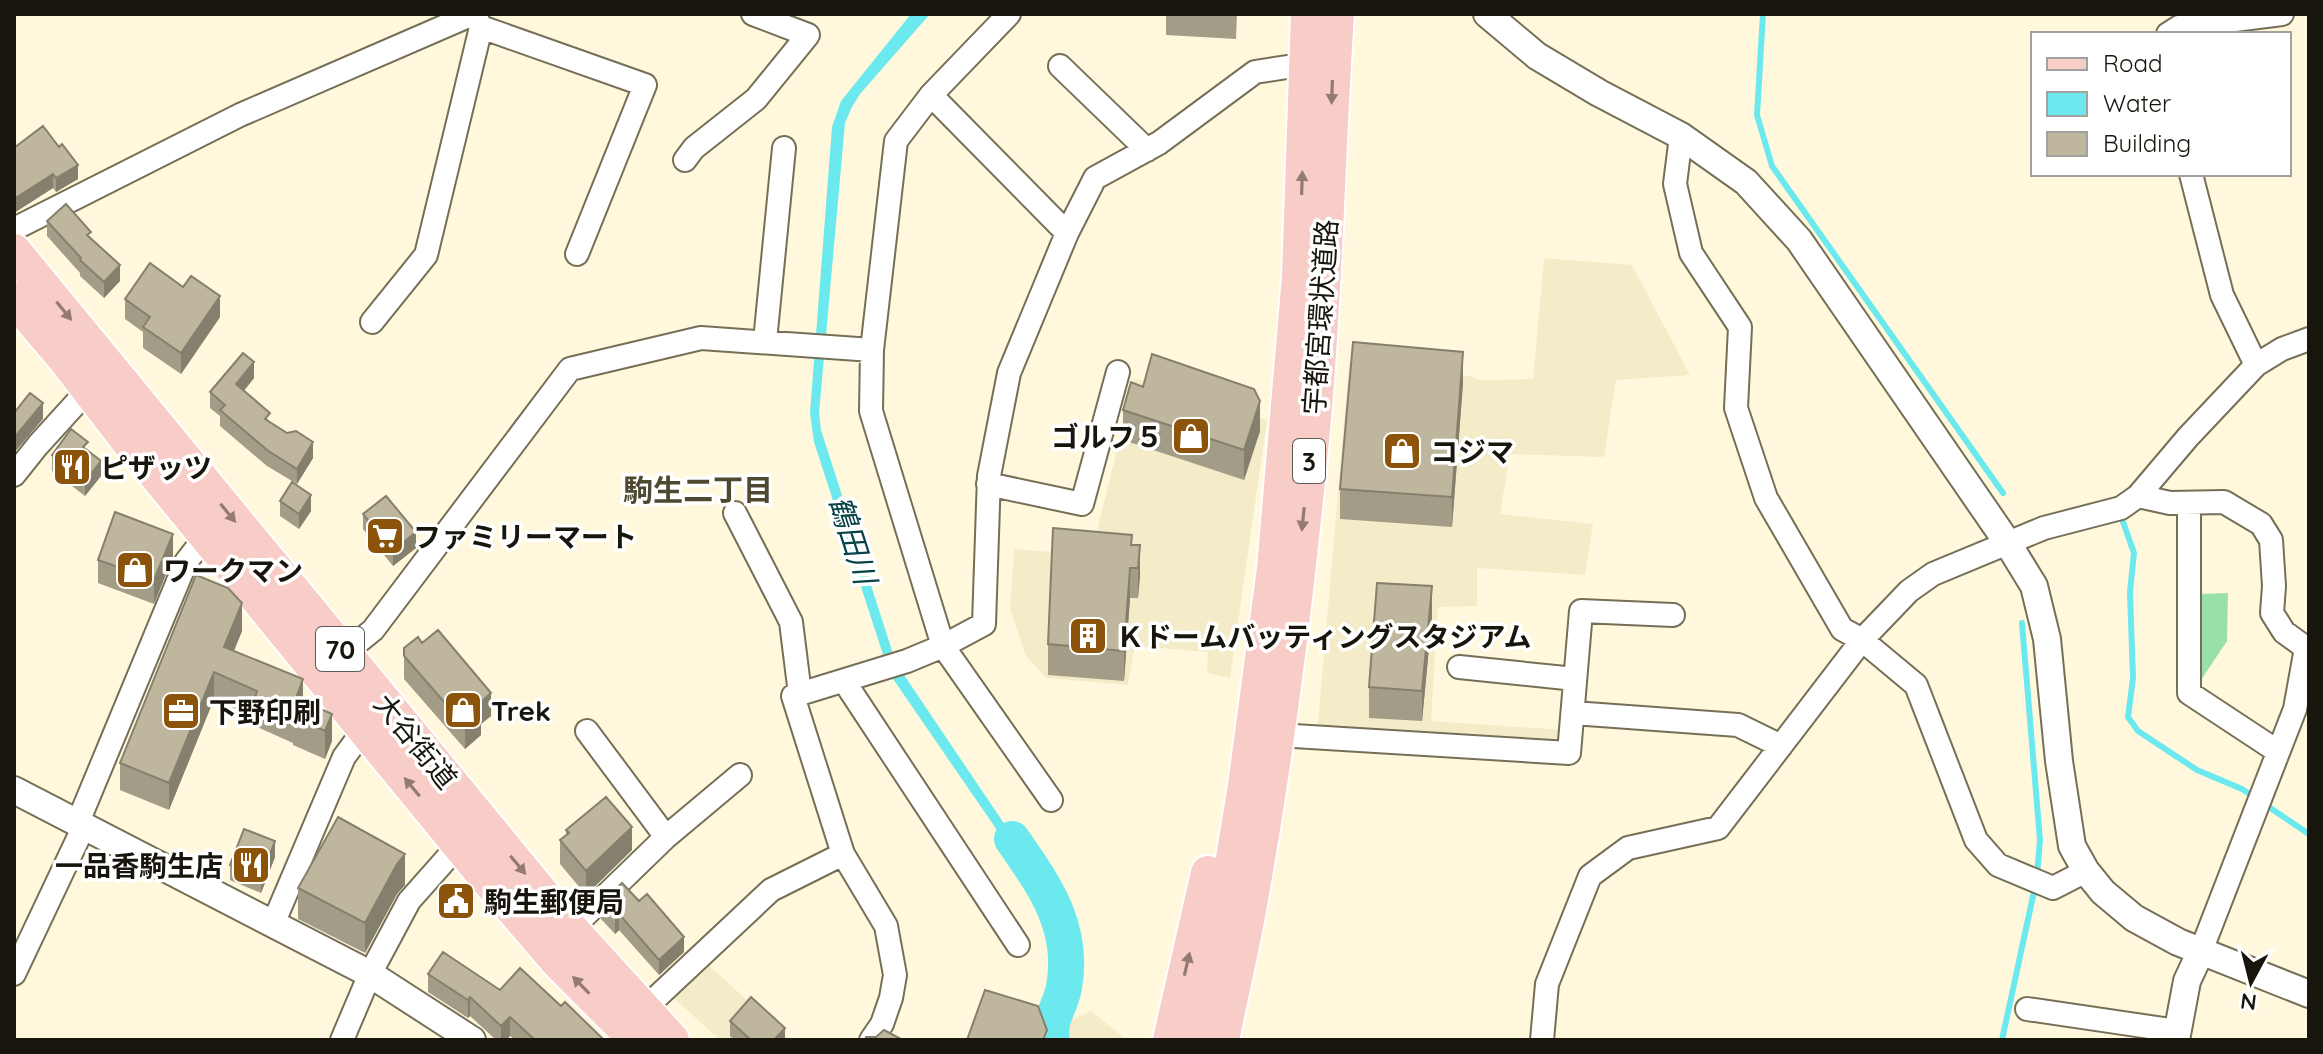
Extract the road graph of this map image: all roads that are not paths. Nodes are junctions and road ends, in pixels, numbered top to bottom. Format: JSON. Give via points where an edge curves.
{"nodes":[{"id":1,"x":753,"y":14,"type":"edge"},
{"id":2,"x":1009,"y":14,"type":"edge"},
{"id":3,"x":1308,"y":14,"type":"edge"},
{"id":4,"x":1337,"y":14,"type":"edge"},
{"id":5,"x":1487,"y":14,"type":"edge"},
{"id":6,"x":2282,"y":14,"type":"edge"},
{"id":7,"x":476,"y":18,"type":"edge"},
{"id":8,"x":2171,"y":32,"type":"edge"},
{"id":9,"x":1307,"y":64,"type":"junction"},
{"id":10,"x":1060,"y":66,"type":"dead end"},
{"id":11,"x":931,"y":95,"type":"junction"},
{"id":12,"x":1681,"y":136,"type":"junction"},
{"id":13,"x":784,"y":148,"type":"dead end"},
{"id":14,"x":1147,"y":150,"type":"junction"},
{"id":15,"x":685,"y":160,"type":"dead end"},
{"id":16,"x":2192,"y":176,"type":"edge"},
{"id":17,"x":14,"y":229,"type":"edge"},
{"id":18,"x":1067,"y":233,"type":"junction"},
{"id":19,"x":14,"y":251,"type":"edge"},
{"id":20,"x":577,"y":254,"type":"dead end"},
{"id":21,"x":14,"y":299,"type":"edge"},
{"id":22,"x":372,"y":322,"type":"dead end"},
{"id":23,"x":2309,"y":339,"type":"edge"},
{"id":24,"x":765,"y":341,"type":"junction"},
{"id":25,"x":872,"y":350,"type":"junction"},
{"id":26,"x":2256,"y":365,"type":"junction"},
{"id":27,"x":1118,"y":372,"type":"dead end"},
{"id":28,"x":88,"y":390,"type":"junction"},
{"id":29,"x":14,"y":475,"type":"edge"},
{"id":30,"x":988,"y":484,"type":"junction"},
{"id":31,"x":2138,"y":496,"type":"junction"},
{"id":32,"x":2189,"y":503,"type":"junction"},
{"id":33,"x":735,"y":513,"type":"dead end"},
{"id":34,"x":208,"y":538,"type":"junction"},
{"id":35,"x":2007,"y":542,"type":"junction"},
{"id":36,"x":1286,"y":570,"type":"junction"},
{"id":37,"x":1673,"y":615,"type":"dead end"},
{"id":38,"x":1862,"y":640,"type":"junction"},
{"id":39,"x":943,"y":646,"type":"junction"},
{"id":40,"x":332,"y":664,"type":"junction"},
{"id":41,"x":1459,"y":667,"type":"dead end"},
{"id":42,"x":1575,"y":679,"type":"junction"},
{"id":43,"x":844,"y":681,"type":"junction"},
{"id":44,"x":800,"y":694,"type":"junction"},
{"id":45,"x":1573,"y":713,"type":"junction"},
{"id":46,"x":2302,"y":714,"type":"edge"},
{"id":47,"x":587,"y":731,"type":"dead end"},
{"id":48,"x":367,"y":732,"type":"junction"},
{"id":49,"x":1294,"y":736,"type":"junction"},
{"id":50,"x":1781,"y":746,"type":"junction"},
{"id":51,"x":2277,"y":751,"type":"junction"},
{"id":52,"x":740,"y":775,"type":"dead end"},
{"id":53,"x":14,"y":790,"type":"edge"},
{"id":54,"x":1051,"y":800,"type":"dead end"},
{"id":55,"x":81,"y":824,"type":"junction"},
{"id":56,"x":473,"y":836,"type":"junction"},
{"id":57,"x":666,"y":837,"type":"junction"},
{"id":58,"x":843,"y":854,"type":"junction"},
{"id":59,"x":2086,"y":871,"type":"junction"},
{"id":60,"x":1238,"y":902,"type":"junction"},
{"id":61,"x":273,"y":924,"type":"junction"},
{"id":62,"x":571,"y":929,"type":"junction"},
{"id":63,"x":1018,"y":945,"type":"dead end"},
{"id":64,"x":2201,"y":951,"type":"junction"},
{"id":65,"x":14,"y":974,"type":"edge"},
{"id":66,"x":370,"y":974,"type":"junction"},
{"id":67,"x":2309,"y":994,"type":"edge"},
{"id":68,"x":2027,"y":1009,"type":"dead end"},
{"id":69,"x":639,"y":1025,"type":"edge"},
{"id":70,"x":2176,"y":1036,"type":"edge"},
{"id":71,"x":342,"y":1040,"type":"edge"},
{"id":72,"x":472,"y":1040,"type":"edge"},
{"id":73,"x":672,"y":1040,"type":"edge"},
{"id":74,"x":871,"y":1040,"type":"edge"},
{"id":75,"x":1170,"y":1040,"type":"edge"},
{"id":76,"x":1197,"y":1040,"type":"edge"},
{"id":77,"x":1222,"y":1040,"type":"edge"},
{"id":78,"x":1240,"y":1040,"type":"edge"},
{"id":79,"x":1542,"y":1040,"type":"edge"}],
"edges":[{"from":1,"to":15,"type":"street","via":[[808,35],[756,99]]},
{"from":2,"to":11,"type":"street"},
{"from":3,"to":9,"type":"main road","name":"宇都宮環状道路","number":"3"},
{"from":4,"to":36,"type":"main road","name":"宇都宮環状道路","number":"3","one_way":true,"via":[[1314,419]]},
{"from":5,"to":12,"type":"street","via":[[1537,56]]},
{"from":6,"to":8,"type":"street"},
{"from":7,"to":17,"type":"street","via":[[240,115]]},
{"from":7,"to":20,"type":"street","via":[[645,85]]},
{"from":7,"to":22,"type":"street","via":[[426,255]]},
{"from":9,"to":14,"type":"street","via":[[1255,72]]},
{"from":36,"to":9,"type":"main road","name":"宇都宮環状道路","number":"3","one_way":true},
{"from":10,"to":14,"type":"street"},
{"from":11,"to":18,"type":"street"},
{"from":11,"to":25,"type":"street","via":[[896,141]]},
{"from":12,"to":35,"type":"street","via":[[1746,182],[1799,240]]},
{"from":12,"to":38,"type":"street","via":[[1675,184],[1691,253],[1740,327],[1736,408],[1766,498],[1842,629]]},
{"from":13,"to":24,"type":"street"},
{"from":14,"to":18,"type":"street","via":[[1095,178]]},
{"from":16,"to":26,"type":"street","via":[[2222,295]]},
{"from":18,"to":30,"type":"street","via":[[1009,373]]},
{"from":19,"to":40,"type":"main road","name":"大谷街道","number":"70","one_way":true},
{"from":21,"to":28,"type":"main road","name":"大谷街道","number":"70"},
{"from":23,"to":26,"type":"street"},
{"from":24,"to":25,"type":"street"},
{"from":24,"to":40,"type":"street","via":[[701,338],[570,369],[373,630]]},
{"from":25,"to":39,"type":"street","via":[[871,411]]},
{"from":26,"to":31,"type":"street"},
{"from":27,"to":30,"type":"street","via":[[1082,504]]},
{"from":28,"to":29,"type":"street"},
{"from":28,"to":34,"type":"main road","name":"大谷街道","number":"70"},
{"from":30,"to":39,"type":"street","via":[[984,624]]},
{"from":31,"to":32,"type":"street"},
{"from":31,"to":35,"type":"street","via":[[2121,508]]},
{"from":32,"to":46,"type":"street","via":[[2224,502],[2261,524],[2271,540],[2272,613],[2284,632],[2306,648]]},
{"from":32,"to":51,"type":"street","via":[[2189,693]]},
{"from":33,"to":44,"type":"street","via":[[791,622]]},
{"from":34,"to":40,"type":"main road","name":"大谷街道","number":"70"},
{"from":34,"to":55,"type":"street","via":[[186,562]]},
{"from":35,"to":38,"type":"street","via":[[1933,574]]},
{"from":35,"to":59,"type":"street","via":[[2034,586],[2047,639],[2072,846]]},
{"from":36,"to":49,"type":"main road","number":"3","via":[[1302,664]]},
{"from":36,"to":60,"type":"main road","name":"宇都宮環状道路","number":"3","via":[[1245,786]]},
{"from":75,"to":36,"type":"main road","number":"3","one_way":true,"via":[[1219,825],[1247,652]]},
{"from":37,"to":42,"type":"street","via":[[1581,611]]},
{"from":38,"to":50,"type":"street"},
{"from":38,"to":59,"type":"street","via":[[1916,685],[1976,840],[1998,865],[2053,888]]},
{"from":39,"to":43,"type":"street"},
{"from":39,"to":54,"type":"street"},
{"from":40,"to":48,"type":"main road","name":"大谷街道","number":"70"},
{"from":40,"to":56,"type":"main road","name":"大谷街道","number":"70"},
{"from":41,"to":42,"type":"street"},
{"from":42,"to":45,"type":"street"},
{"from":43,"to":44,"type":"street"},
{"from":43,"to":63,"type":"street"},
{"from":44,"to":58,"type":"street","via":[[793,696]]},
{"from":45,"to":49,"type":"street","via":[[1569,753]]},
{"from":45,"to":50,"type":"street","via":[[1738,725]]},
{"from":46,"to":51,"type":"street"},
{"from":47,"to":57,"type":"street"},
{"from":56,"to":48,"type":"main road","name":"大谷街道","number":"70","one_way":true},
{"from":48,"to":61,"type":"street","via":[[344,757]]},
{"from":49,"to":78,"type":"main road","number":"3","via":[[1285,819]]},
{"from":50,"to":79,"type":"street","via":[[1718,828],[1628,848],[1590,876],[1547,984]]},
{"from":51,"to":64,"type":"street"},
{"from":52,"to":57,"type":"street"},
{"from":53,"to":55,"type":"street"},
{"from":55,"to":61,"type":"street"},
{"from":55,"to":65,"type":"street"},
{"from":56,"to":62,"type":"main road","name":"大谷街道","number":"70","one_way":true},
{"from":56,"to":66,"type":"street","via":[[409,901]]},
{"from":69,"to":56,"type":"main road","name":"大谷街道","number":"70","one_way":true,"via":[[558,962]]},
{"from":57,"to":62,"type":"street"},
{"from":58,"to":69,"type":"street","via":[[771,890]]},
{"from":58,"to":74,"type":"street","via":[[886,926],[895,975],[882,1024]]},
{"from":59,"to":64,"type":"street","via":[[2134,918]]},
{"from":60,"to":76,"type":"main road","number":"3"},
{"from":60,"to":77,"type":"main road","number":"3"},
{"from":61,"to":66,"type":"street"},
{"from":62,"to":69,"type":"main road","name":"大谷街道","number":"70"},
{"from":64,"to":67,"type":"street"},
{"from":64,"to":70,"type":"street","via":[[2187,981]]},
{"from":66,"to":71,"type":"street"},
{"from":66,"to":72,"type":"street"},
{"from":68,"to":70,"type":"street"},
{"from":69,"to":73,"type":"main road","name":"大谷街道","number":"70"}]}
